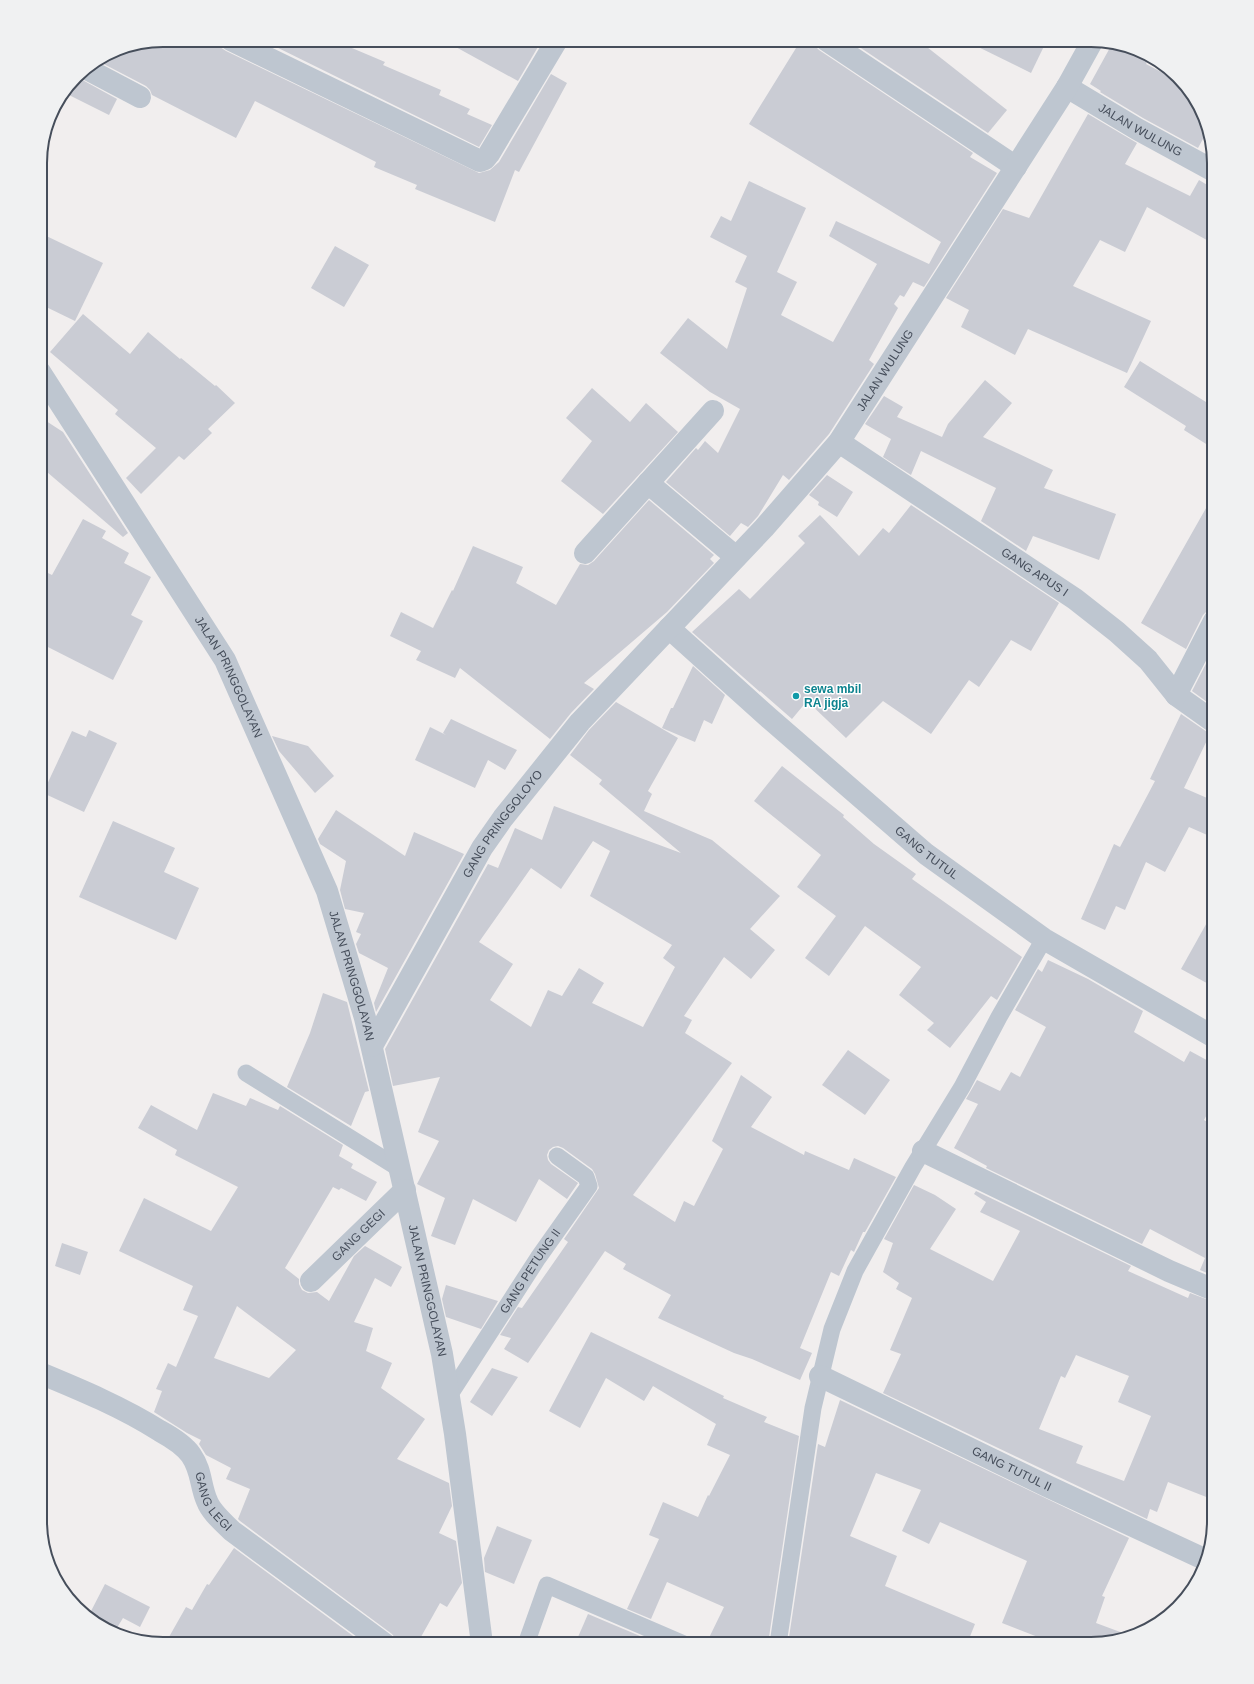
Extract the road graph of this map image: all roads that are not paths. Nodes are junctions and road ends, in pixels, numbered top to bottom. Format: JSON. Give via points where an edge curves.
{"nodes":[{"id":1,"x":245,"y":47,"type":"edge"},
{"id":2,"x":553,"y":47,"type":"edge"},
{"id":3,"x":836,"y":47,"type":"edge"},
{"id":4,"x":1089,"y":47,"type":"edge"},
{"id":5,"x":92,"y":72,"type":"edge"},
{"id":6,"x":1067,"y":87,"type":"junction"},
{"id":7,"x":140,"y":97,"type":"dead end"},
{"id":8,"x":1016,"y":167,"type":"junction"},
{"id":9,"x":1207,"y":167,"type":"edge"},
{"id":10,"x":47,"y":383,"type":"edge"},
{"id":11,"x":713,"y":411,"type":"dead end"},
{"id":12,"x":839,"y":442,"type":"junction"},
{"id":13,"x":648,"y":483,"type":"junction"},
{"id":14,"x":585,"y":553,"type":"dead end"},
{"id":15,"x":736,"y":557,"type":"junction"},
{"id":16,"x":670,"y":628,"type":"junction"},
{"id":17,"x":1207,"y":635,"type":"edge"},
{"id":18,"x":1176,"y":695,"type":"junction"},
{"id":19,"x":1207,"y":717,"type":"edge"},
{"id":20,"x":1044,"y":939,"type":"junction"},
{"id":21,"x":1207,"y":1034,"type":"edge"},
{"id":22,"x":372,"y":1046,"type":"junction"},
{"id":23,"x":246,"y":1073,"type":"dead end"},
{"id":24,"x":923,"y":1151,"type":"junction"},
{"id":25,"x":557,"y":1156,"type":"dead end"},
{"id":26,"x":400,"y":1169,"type":"junction"},
{"id":27,"x":405,"y":1190,"type":"junction"},
{"id":28,"x":311,"y":1281,"type":"dead end"},
{"id":29,"x":1207,"y":1287,"type":"edge"},
{"id":30,"x":47,"y":1376,"type":"edge"},
{"id":31,"x":820,"y":1376,"type":"junction"},
{"id":32,"x":449,"y":1396,"type":"junction"},
{"id":33,"x":1201,"y":1557,"type":"edge"},
{"id":34,"x":376,"y":1637,"type":"edge"},
{"id":35,"x":481,"y":1637,"type":"edge"},
{"id":36,"x":528,"y":1637,"type":"edge"},
{"id":37,"x":668,"y":1637,"type":"edge"},
{"id":38,"x":779,"y":1637,"type":"edge"}],
"edges":[{"from":1,"to":2,"type":"street","via":[[480,161],[489,154]]},
{"from":3,"to":8,"type":"street"},
{"from":4,"to":6,"type":"street","name":"JALAN WULUNG"},
{"from":5,"to":7,"type":"street"},
{"from":6,"to":8,"type":"street","name":"JALAN WULUNG"},
{"from":6,"to":9,"type":"street","name":"JALAN WULUNG"},
{"from":8,"to":12,"type":"street","name":"JALAN WULUNG"},
{"from":10,"to":22,"type":"street","name":"JALAN PRINGGOLAYAN","via":[[224,660],[328,891]]},
{"from":11,"to":13,"type":"street"},
{"from":12,"to":15,"type":"street","name":"JALAN WULUNG"},
{"from":12,"to":18,"type":"street","name":"GANG APUS I","via":[[1075,599],[1148,660]]},
{"from":13,"to":14,"type":"street"},
{"from":13,"to":15,"type":"street"},
{"from":15,"to":16,"type":"street","name":"JALAN WULUNG"},
{"from":16,"to":20,"type":"street","name":"GANG TUTUL","via":[[926,854]]},
{"from":16,"to":22,"type":"street","name":"GANG PRINGGOLOYO","via":[[580,722],[503,818],[482,848]]},
{"from":17,"to":18,"type":"street"},
{"from":18,"to":19,"type":"street","name":"GANG APUS I"},
{"from":20,"to":21,"type":"street","name":"GANG TUTUL"},
{"from":20,"to":24,"type":"lane","via":[[962,1087]]},
{"from":22,"to":26,"type":"street","name":"JALAN PRINGGOLAYAN"},
{"from":23,"to":26,"type":"lane"},
{"from":24,"to":29,"type":"street"},
{"from":24,"to":31,"type":"lane","via":[[855,1272],[832,1329]]},
{"from":25,"to":32,"type":"lane","name":"GANG PETUNG II","via":[[586,1177],[589,1186],[538,1258]]},
{"from":26,"to":27,"type":"street","name":"JALAN PRINGGOLAYAN"},
{"from":27,"to":28,"type":"street","name":"GANG GEGI"},
{"from":27,"to":32,"type":"street","name":"JALAN PRINGGOLAYAN"},
{"from":30,"to":34,"type":"street","name":"GANG LEGI","via":[[113,1404],[171,1438],[190,1455],[200,1472],[207,1502],[219,1519]]},
{"from":31,"to":33,"type":"street","name":"GANG TUTUL II"},
{"from":31,"to":38,"type":"lane"},
{"from":32,"to":35,"type":"street","name":"JALAN PRINGGOLAYAN"},
{"from":36,"to":37,"type":"lane","via":[[547,1585]]}]}
